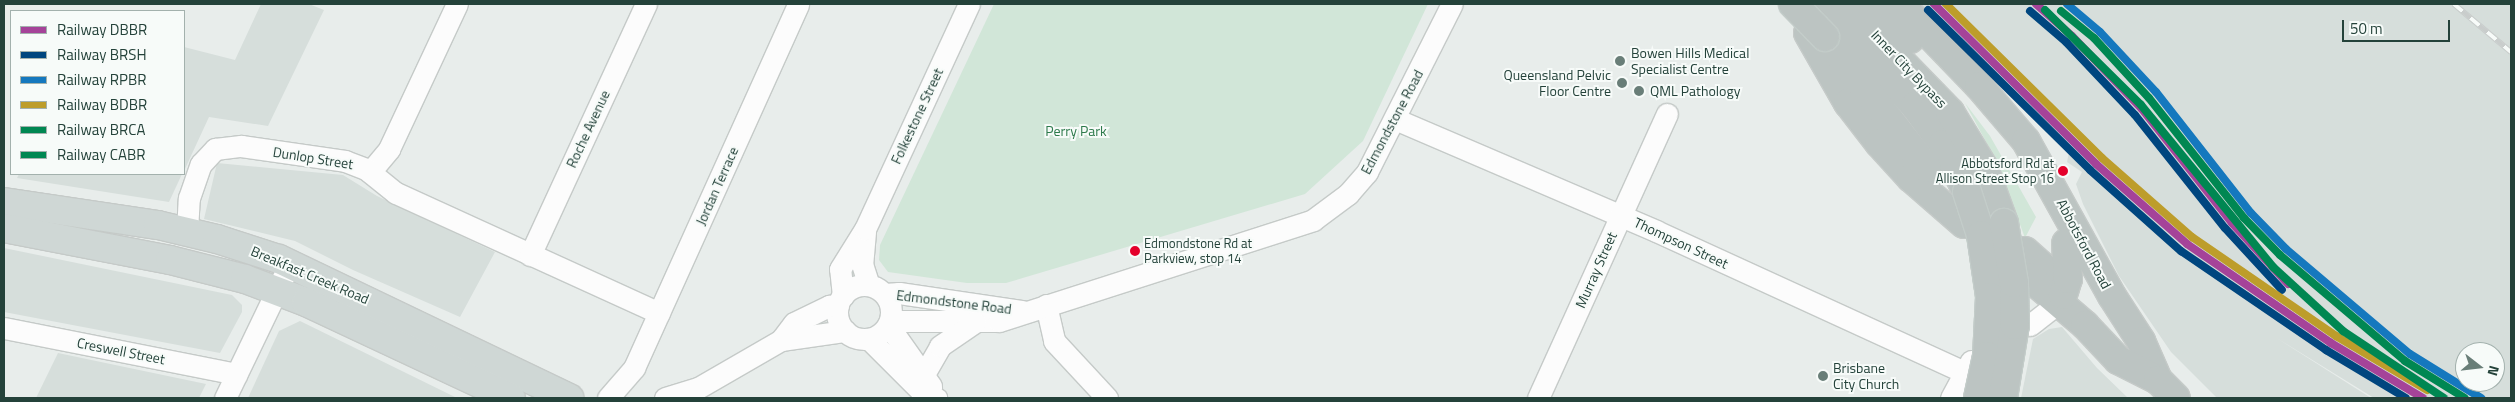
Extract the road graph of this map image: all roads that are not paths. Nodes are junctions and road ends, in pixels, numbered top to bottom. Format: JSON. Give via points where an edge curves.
{"nodes":[{"id":1,"x":457,"y":4,"type":"edge"},
{"id":2,"x":646,"y":4,"type":"edge"},
{"id":3,"x":798,"y":4,"type":"edge"},
{"id":4,"x":970,"y":4,"type":"edge"},
{"id":5,"x":1452,"y":4,"type":"edge"},
{"id":6,"x":1793,"y":4,"type":"edge"},
{"id":7,"x":1820,"y":4,"type":"edge"},
{"id":8,"x":1845,"y":4,"type":"edge"},
{"id":9,"x":1873,"y":4,"type":"edge"},
{"id":10,"x":1900,"y":4,"type":"edge"},
{"id":11,"x":1817,"y":35,"type":"junction"},
{"id":12,"x":1667,"y":114,"type":"dead end"},
{"id":13,"x":1394,"y":119,"type":"junction"},
{"id":14,"x":370,"y":172,"type":"junction"},
{"id":15,"x":1959,"y":192,"type":"junction"},
{"id":16,"x":4,"y":202,"type":"edge"},
{"id":17,"x":1621,"y":216,"type":"junction"},
{"id":18,"x":1964,"y":224,"type":"dead end"},
{"id":19,"x":4,"y":228,"type":"edge"},
{"id":20,"x":865,"y":229,"type":"junction"},
{"id":21,"x":188,"y":232,"type":"junction"},
{"id":22,"x":2066,"y":243,"type":"junction"},
{"id":23,"x":530,"y":255,"type":"junction"},
{"id":24,"x":290,"y":264,"type":"junction"},
{"id":25,"x":2029,"y":271,"type":"dead end"},
{"id":26,"x":877,"y":289,"type":"junction"},
{"id":27,"x":277,"y":291,"type":"junction"},
{"id":28,"x":2062,"y":294,"type":"junction"},
{"id":29,"x":840,"y":300,"type":"junction"},
{"id":30,"x":1046,"y":306,"type":"junction"},
{"id":31,"x":1023,"y":311,"type":"junction"},
{"id":32,"x":659,"y":313,"type":"junction"},
{"id":33,"x":2122,"y":313,"type":"junction"},
{"id":34,"x":975,"y":322,"type":"junction"},
{"id":35,"x":889,"y":323,"type":"junction"},
{"id":36,"x":2030,"y":325,"type":"dead end"},
{"id":37,"x":4,"y":328,"type":"edge"},
{"id":38,"x":845,"y":331,"type":"junction"},
{"id":39,"x":869,"y":339,"type":"junction"},
{"id":40,"x":780,"y":340,"type":"junction"},
{"id":41,"x":238,"y":374,"type":"junction"},
{"id":42,"x":923,"y":376,"type":"junction"},
{"id":43,"x":2167,"y":389,"type":"edge"},
{"id":44,"x":695,"y":393,"type":"edge"},
{"id":45,"x":224,"y":398,"type":"edge"},
{"id":46,"x":510,"y":398,"type":"edge"},
{"id":47,"x":568,"y":398,"type":"edge"},
{"id":48,"x":595,"y":398,"type":"edge"},
{"id":49,"x":608,"y":398,"type":"edge"},
{"id":50,"x":665,"y":398,"type":"edge"},
{"id":51,"x":937,"y":398,"type":"edge"},
{"id":52,"x":1107,"y":398,"type":"edge"},
{"id":53,"x":1538,"y":398,"type":"edge"},
{"id":54,"x":1951,"y":398,"type":"edge"},
{"id":55,"x":1978,"y":398,"type":"edge"},
{"id":56,"x":2003,"y":398,"type":"edge"}],
"edges":[{"from":1,"to":14,"type":"street","name":"Dunlop Street","via":[[389,149]]},
{"from":2,"to":23,"type":"street","name":"Roche Avenue"},
{"from":3,"to":32,"type":"street","name":"Jordan Terrace"},
{"from":4,"to":20,"type":"street","name":"Folkestone Street"},
{"from":5,"to":13,"type":"street","name":"Edmondstone Road"},
{"from":6,"to":11,"type":"highway","bridge":true},
{"from":7,"to":15,"type":"highway","name":"Inner City Bypass","via":[[1915,106],[1944,144]]},
{"from":8,"to":56,"type":"highway","name":"Inner City Bypass","bridge":true,"via":[[1950,112],[1984,168],[2004,223],[2014,283],[2015,325]]},
{"from":9,"to":22,"type":"highway","via":[[1991,124],[2025,170]]},
{"from":10,"to":33,"type":"highway","name":"Abbotsford Road","via":[[1979,86],[2026,141]]},
{"from":11,"to":15,"type":"highway","via":[[1850,65],[1915,156]]},
{"from":11,"to":18,"type":"highway","via":[[1848,103],[1879,143],[1911,178]]},
{"from":12,"to":17,"type":"street","name":"Murray Street"},
{"from":13,"to":17,"type":"street","name":"Thompson Street"},
{"from":13,"to":30,"type":"street","name":"Edmondstone Road","via":[[1375,159],[1358,183],[1313,220]]},
{"from":14,"to":21,"type":"street","name":"Dunlop Street","via":[[345,161],[241,146],[215,150],[201,164],[189,198]]},
{"from":14,"to":23,"type":"street","via":[[396,193]]},
{"from":15,"to":55,"type":"highway","name":"Inner City Bypass","bridge":true,"via":[[1982,235],[1990,297],[1987,356]]},
{"from":16,"to":21,"type":"main road","name":"Breakfast Creek Road"},
{"from":17,"to":53,"type":"street","name":"Murray Street"},
{"from":17,"to":54,"type":"street","name":"Thompson Street","via":[[1968,365]]},
{"from":19,"to":27,"type":"main road","name":"Breakfast Creek Road","via":[[179,262]]},
{"from":20,"to":26,"type":"street","name":"Folkestone Street","via":[[862,264]]},
{"from":20,"to":29,"type":"street","name":"Folkestone Street","via":[[840,269]]},
{"from":21,"to":24,"type":"main road","name":"Breakfast Creek Road"},
{"from":22,"to":28,"type":"highway"},
{"from":22,"to":33,"type":"highway","via":[[2095,296]]},
{"from":23,"to":32,"type":"street"},
{"from":24,"to":27,"type":"street"},
{"from":24,"to":47,"type":"main road","name":"Breakfast Creek Road"},
{"from":25,"to":28,"type":"highway"},
{"from":26,"to":29,"type":"street","via":[[854,287]]},
{"from":26,"to":31,"type":"street","name":"Edmondstone Road"},
{"from":26,"to":35,"type":"street","via":[[891,307]]},
{"from":27,"to":41,"type":"street"},
{"from":27,"to":46,"type":"main road","name":"Breakfast Creek Road"},
{"from":28,"to":36,"type":"street"},
{"from":28,"to":43,"type":"highway","name":"Abbotsford Road","via":[[2093,315],[2099,339],[2118,360]]},
{"from":29,"to":38,"type":"street","via":[[837,314]]},
{"from":29,"to":40,"type":"street","via":[[794,323]]},
{"from":30,"to":31,"type":"street","name":"Edmondstone Road"},
{"from":30,"to":52,"type":"street","via":[[1048,326],[1058,347]]},
{"from":31,"to":34,"type":"street","name":"Edmondstone Road","via":[[999,321]]},
{"from":32,"to":49,"type":"street","name":"Jordan Terrace","via":[[634,368]]},
{"from":33,"to":43,"type":"highway","name":"Abbotsford Road"},
{"from":34,"to":35,"type":"street","name":"Edmondstone Road"},
{"from":34,"to":42,"type":"street","via":[[940,346]]},
{"from":35,"to":39,"type":"street","via":[[883,332]]},
{"from":35,"to":42,"type":"street"},
{"from":37,"to":41,"type":"street","name":"Creswell Street"},
{"from":38,"to":39,"type":"street","via":[[852,336]]},
{"from":38,"to":40,"type":"street"},
{"from":39,"to":51,"type":"street","via":[[921,391]]},
{"from":40,"to":44,"type":"street"},
{"from":41,"to":45,"type":"street"},
{"from":42,"to":51,"type":"street"},
{"from":44,"to":50,"type":"street"},
{"from":48,"to":49,"type":"street"}]}
